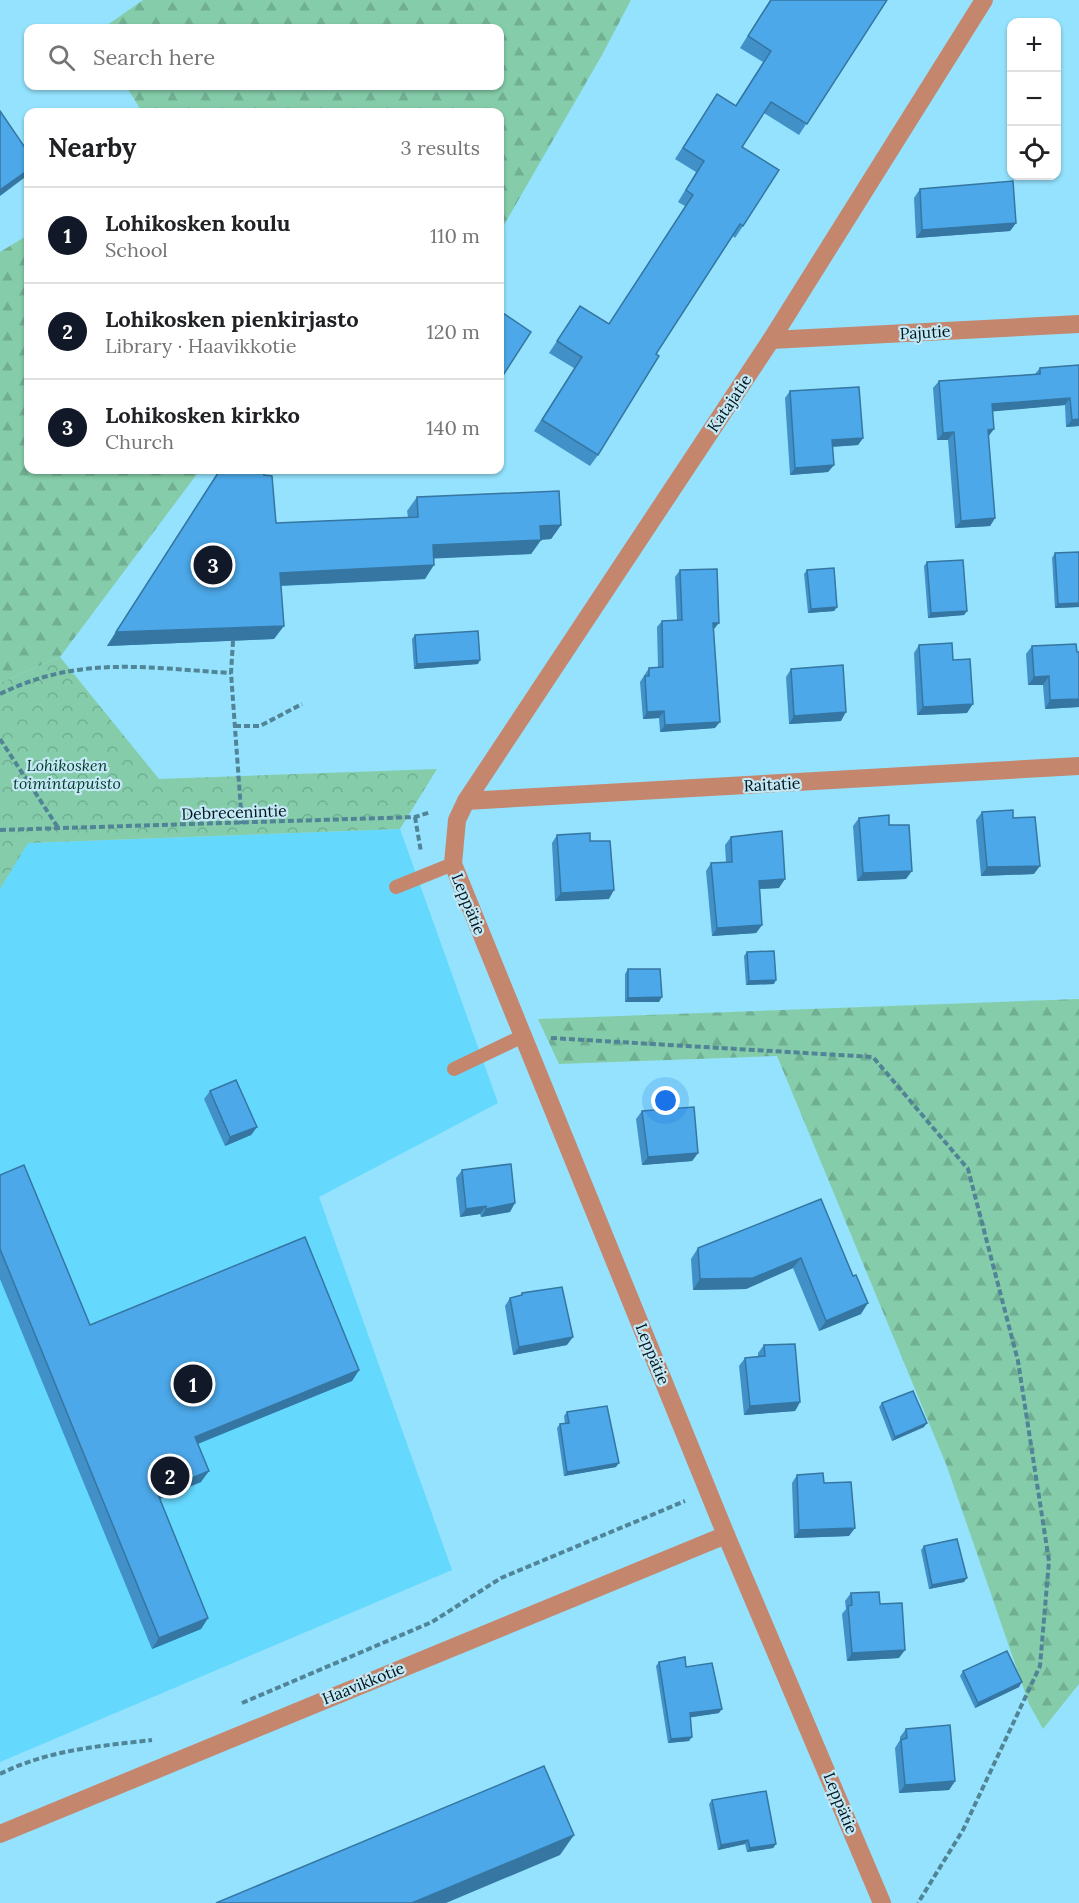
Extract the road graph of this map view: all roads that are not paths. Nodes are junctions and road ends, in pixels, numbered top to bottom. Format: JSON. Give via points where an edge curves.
{"nodes":[{"id":1,"x":984,"y":0,"type":"edge"},
{"id":2,"x":1079,"y":324,"type":"edge"},
{"id":3,"x":771,"y":340,"type":"junction"},
{"id":4,"x":1079,"y":766,"type":"edge"},
{"id":5,"x":466,"y":801,"type":"junction"},
{"id":6,"x":453,"y":864,"type":"junction"},
{"id":7,"x":396,"y":886,"type":"dead end"},
{"id":8,"x":523,"y":1036,"type":"junction"},
{"id":9,"x":454,"y":1069,"type":"dead end"},
{"id":10,"x":726,"y":1535,"type":"junction"},
{"id":11,"x":0,"y":1834,"type":"edge"},
{"id":12,"x":882,"y":1903,"type":"edge"}],
"edges":[{"from":1,"to":3,"type":"street","name":"Katajatie"},
{"from":2,"to":3,"type":"street","name":"Pajutie"},
{"from":3,"to":5,"type":"street","name":"Katajatie"},
{"from":4,"to":5,"type":"street","name":"Raitatie"},
{"from":5,"to":6,"type":"street","name":"Leppätie","via":[[457,820]]},
{"from":6,"to":7,"type":"lane"},
{"from":6,"to":8,"type":"street","name":"Leppätie"},
{"from":8,"to":9,"type":"lane"},
{"from":8,"to":10,"type":"street","name":"Leppätie"},
{"from":10,"to":11,"type":"street","name":"Haavikkotie"},
{"from":10,"to":12,"type":"street","name":"Leppätie"}]}
